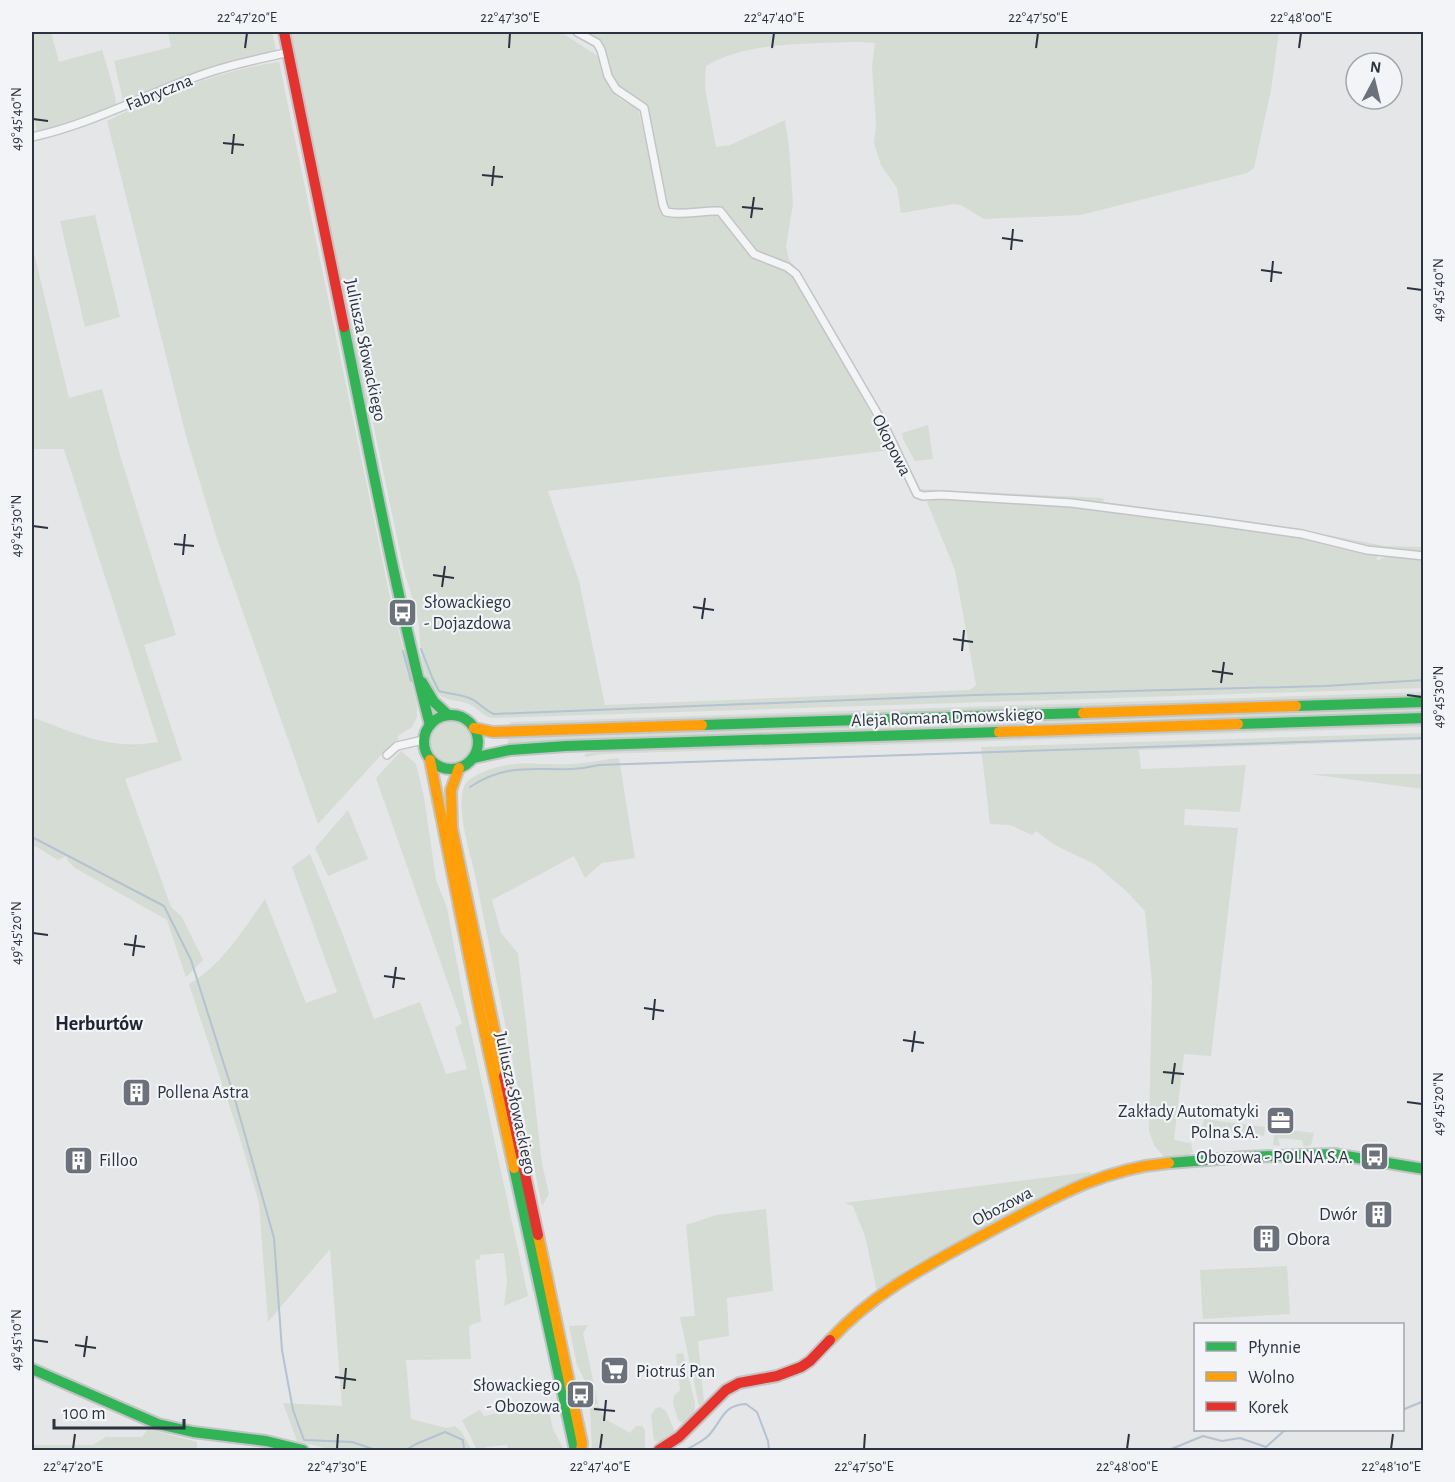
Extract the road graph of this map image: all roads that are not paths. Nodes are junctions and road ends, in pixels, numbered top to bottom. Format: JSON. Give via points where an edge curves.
{"nodes":[{"id":1,"x":284,"y":32,"type":"edge"},
{"id":2,"x":577,"y":32,"type":"edge"},
{"id":3,"x":289,"y":52,"type":"junction"},
{"id":4,"x":32,"y":137,"type":"edge"},
{"id":5,"x":1424,"y":556,"type":"edge"},
{"id":6,"x":417,"y":675,"type":"junction"},
{"id":7,"x":1424,"y":702,"type":"edge"},
{"id":8,"x":448,"y":715,"type":"junction"},
{"id":9,"x":1424,"y":718,"type":"edge"},
{"id":10,"x":430,"y":725,"type":"junction"},
{"id":11,"x":474,"y":728,"type":"junction"},
{"id":12,"x":423,"y":740,"type":"junction"},
{"id":13,"x":387,"y":755,"type":"dead end"},
{"id":14,"x":473,"y":758,"type":"junction"},
{"id":15,"x":430,"y":760,"type":"junction"},
{"id":16,"x":459,"y":768,"type":"junction"},
{"id":17,"x":1424,"y":1169,"type":"edge"},
{"id":18,"x":32,"y":1369,"type":"edge"},
{"id":19,"x":578,"y":1448,"type":"edge"},
{"id":20,"x":303,"y":1450,"type":"edge"},
{"id":21,"x":659,"y":1450,"type":"edge"}],
"edges":[{"from":1,"to":3,"type":"main road","name":"Juliusza Słowackiego"},
{"from":2,"to":5,"type":"street","name":"Okopowa","via":[[597,43],[616,89],[644,108],[666,212],[720,212],[754,254],[796,274],[884,425],[917,494],[1081,505],[1262,528],[1367,550]]},
{"from":3,"to":4,"type":"street","name":"Fabryczna","via":[[205,74],[65,130]]},
{"from":3,"to":6,"type":"main road","name":"Juliusza Słowackiego"},
{"from":6,"to":8,"type":"main road","name":"Juliusza Słowackiego","via":[[434,702]]},
{"from":6,"to":10,"type":"main road","name":"Juliusza Słowackiego"},
{"from":7,"to":11,"type":"main road","name":"Aleja Romana Dmowskiego","via":[[493,732]]},
{"from":8,"to":10,"type":"main road"},
{"from":8,"to":11,"type":"main road","via":[[463,718]]},
{"from":9,"to":14,"type":"main road","name":"Aleja Romana Dmowskiego","via":[[526,748]]},
{"from":10,"to":12,"type":"main road"},
{"from":11,"to":14,"type":"main road","via":[[478,744]]},
{"from":12,"to":13,"type":"street","via":[[396,746]]},
{"from":12,"to":15,"type":"main road"},
{"from":14,"to":16,"type":"main road"},
{"from":15,"to":16,"type":"main road","via":[[443,769]]},
{"from":15,"to":19,"type":"main road","name":"Juliusza Słowackiego","via":[[478,1001]]},
{"from":16,"to":19,"type":"main road","name":"Juliusza Słowackiego","via":[[451,784],[452,828]]},
{"from":17,"to":21,"type":"main road","name":"Obozowa","via":[[1334,1154],[1149,1165],[1096,1178],[904,1278],[850,1318],[810,1361],[777,1376],[733,1386]]},
{"from":18,"to":20,"type":"main road","via":[[160,1425],[252,1438]]}]}
